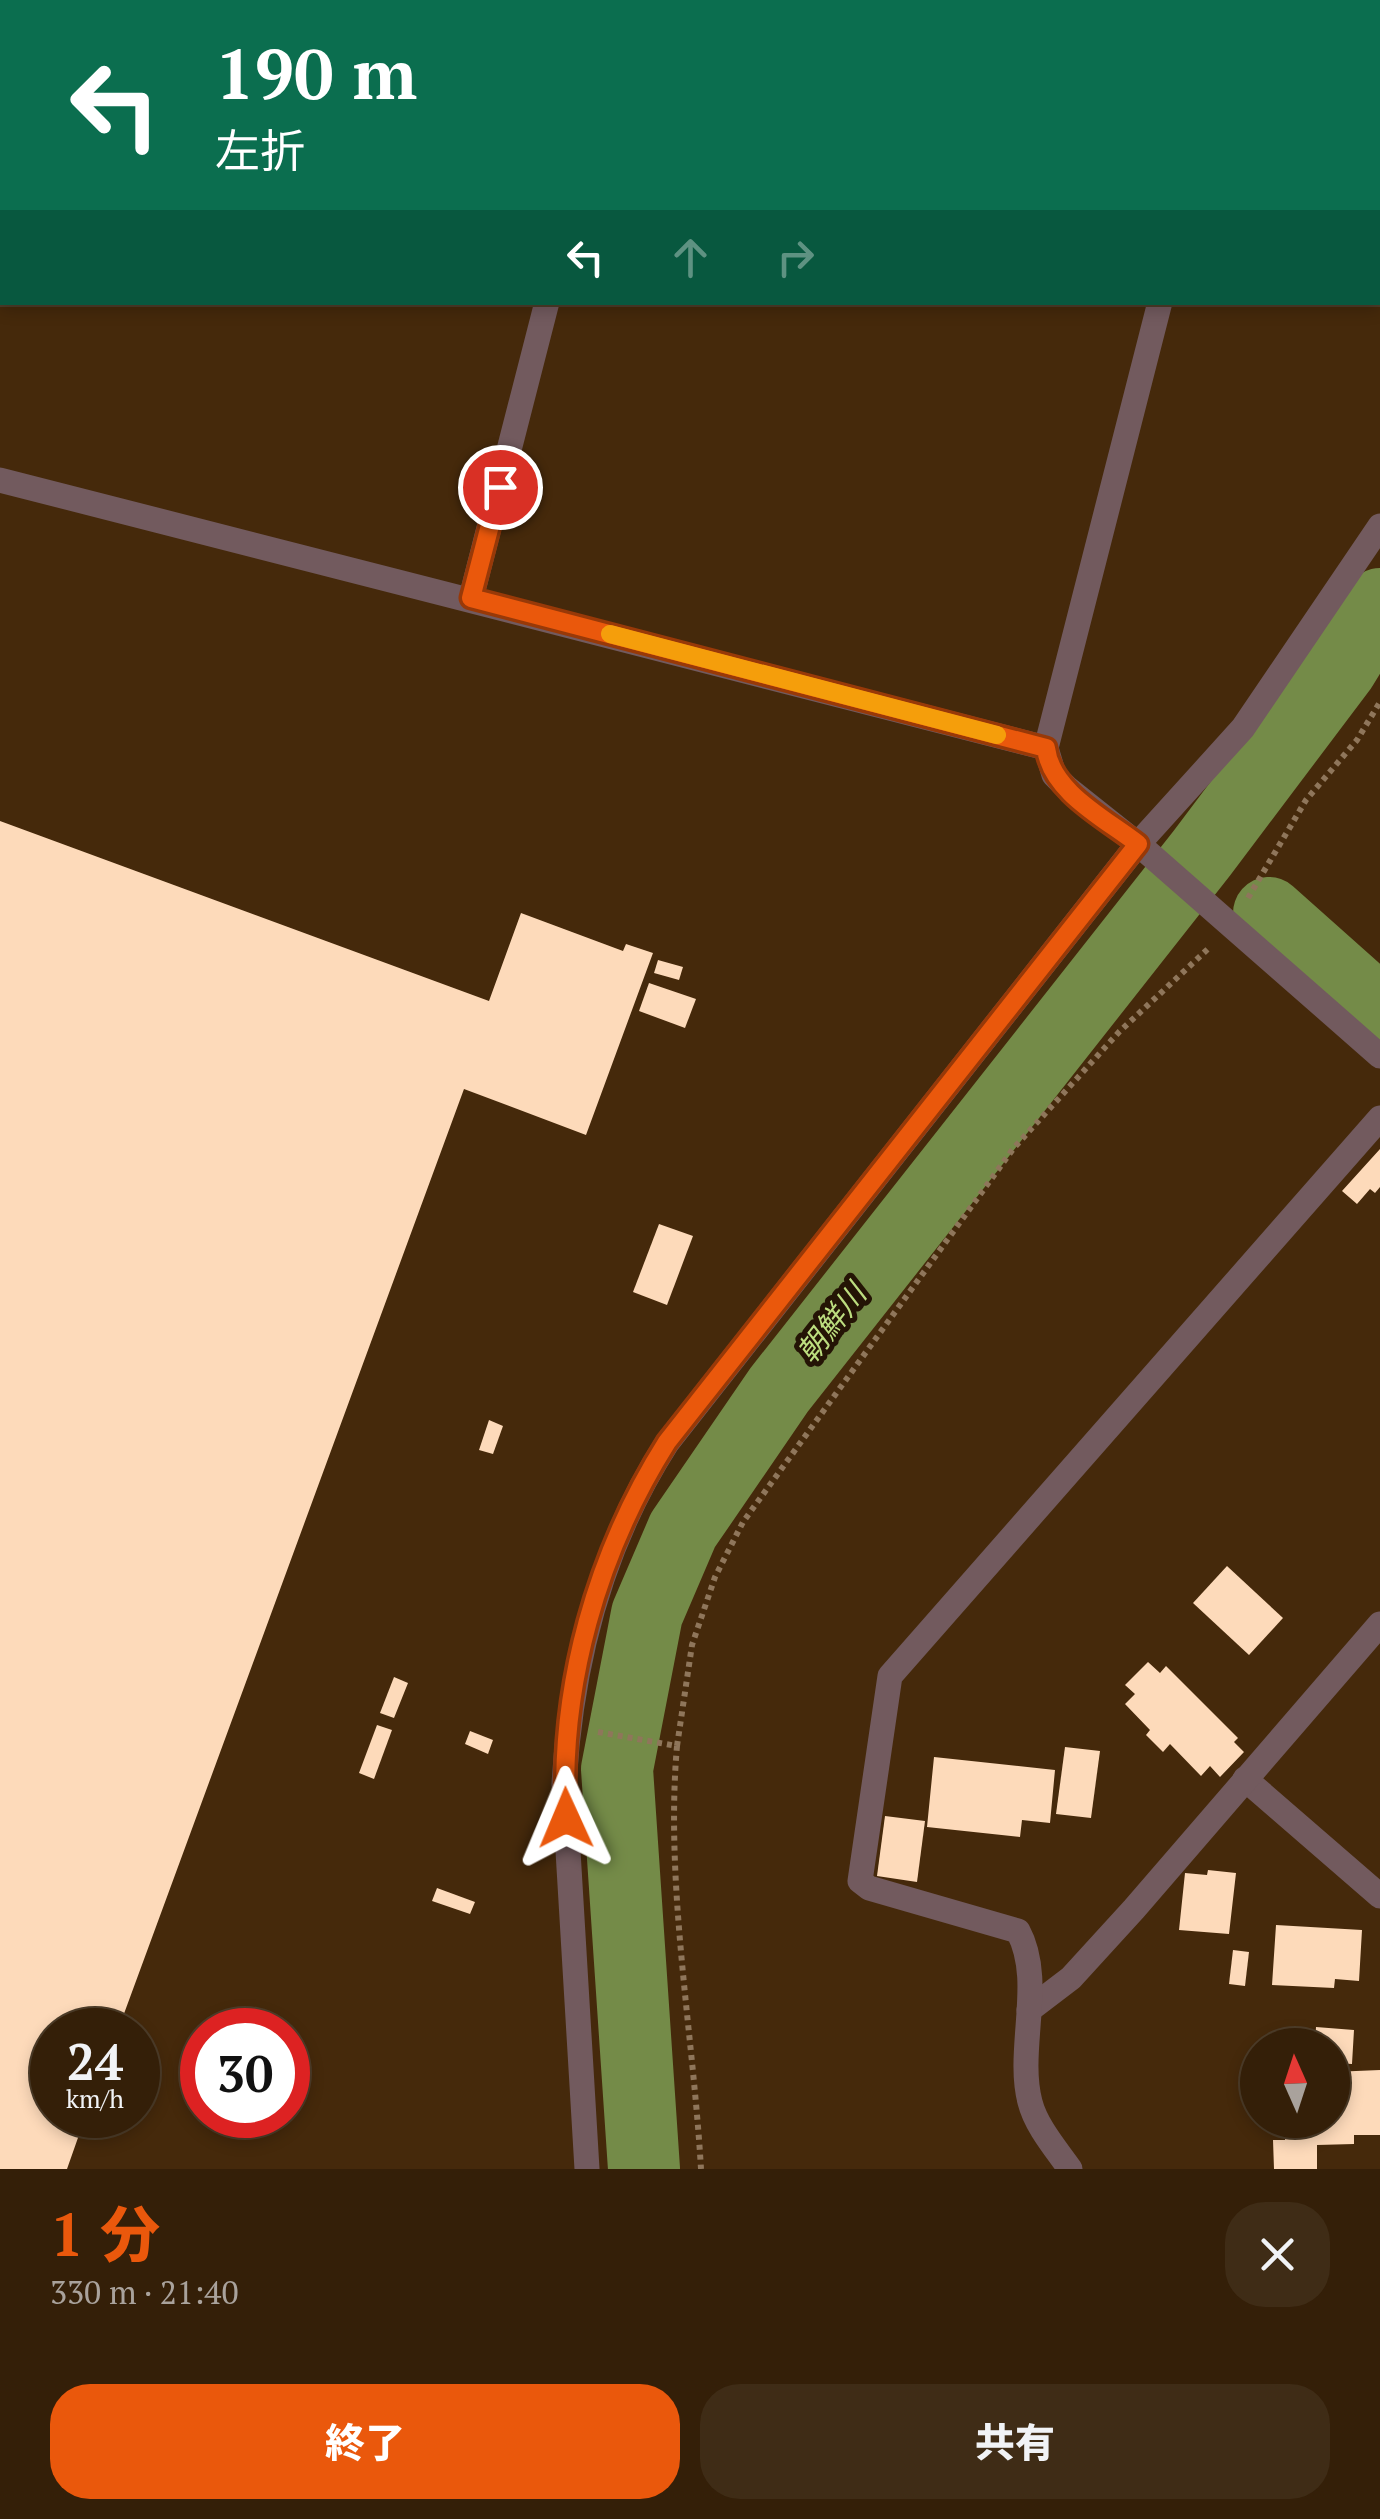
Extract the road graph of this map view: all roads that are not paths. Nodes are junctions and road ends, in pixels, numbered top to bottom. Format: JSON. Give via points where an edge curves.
{"nodes":[{"id":1,"x":546,"y":305,"type":"edge"},
{"id":2,"x":1159,"y":305,"type":"edge"},
{"id":3,"x":0,"y":480,"type":"edge"},
{"id":4,"x":1380,"y":526,"type":"edge"},
{"id":5,"x":471,"y":598,"type":"junction"},
{"id":6,"x":1046,"y":748,"type":"junction"},
{"id":7,"x":1142,"y":847,"type":"junction"},
{"id":8,"x":1380,"y":1056,"type":"edge"},
{"id":9,"x":1380,"y":1118,"type":"edge"},
{"id":10,"x":1380,"y":1624,"type":"edge"},
{"id":11,"x":1244,"y":1779,"type":"junction"},
{"id":12,"x":1380,"y":1896,"type":"edge"},
{"id":13,"x":1029,"y":2010,"type":"junction"},
{"id":14,"x":587,"y":2169,"type":"edge"},
{"id":15,"x":1070,"y":2169,"type":"edge"}],
"edges":[{"from":1,"to":5,"type":"street"},
{"from":2,"to":6,"type":"street"},
{"from":3,"to":5,"type":"street"},
{"from":4,"to":7,"type":"street","via":[[1244,728]]},
{"from":5,"to":6,"type":"street"},
{"from":6,"to":7,"type":"street","via":[[1054,774],[1067,788]]},
{"from":7,"to":8,"type":"street"},
{"from":7,"to":14,"type":"street","via":[[667,1442],[620,1528],[582,1643],[564,1784]]},
{"from":9,"to":13,"type":"street","via":[[890,1676],[860,1881],[1018,1930]]},
{"from":10,"to":11,"type":"street"},
{"from":11,"to":12,"type":"street"},
{"from":11,"to":13,"type":"street","via":[[1070,1978]]},
{"from":13,"to":15,"type":"street","via":[[1028,2099]]}]}
